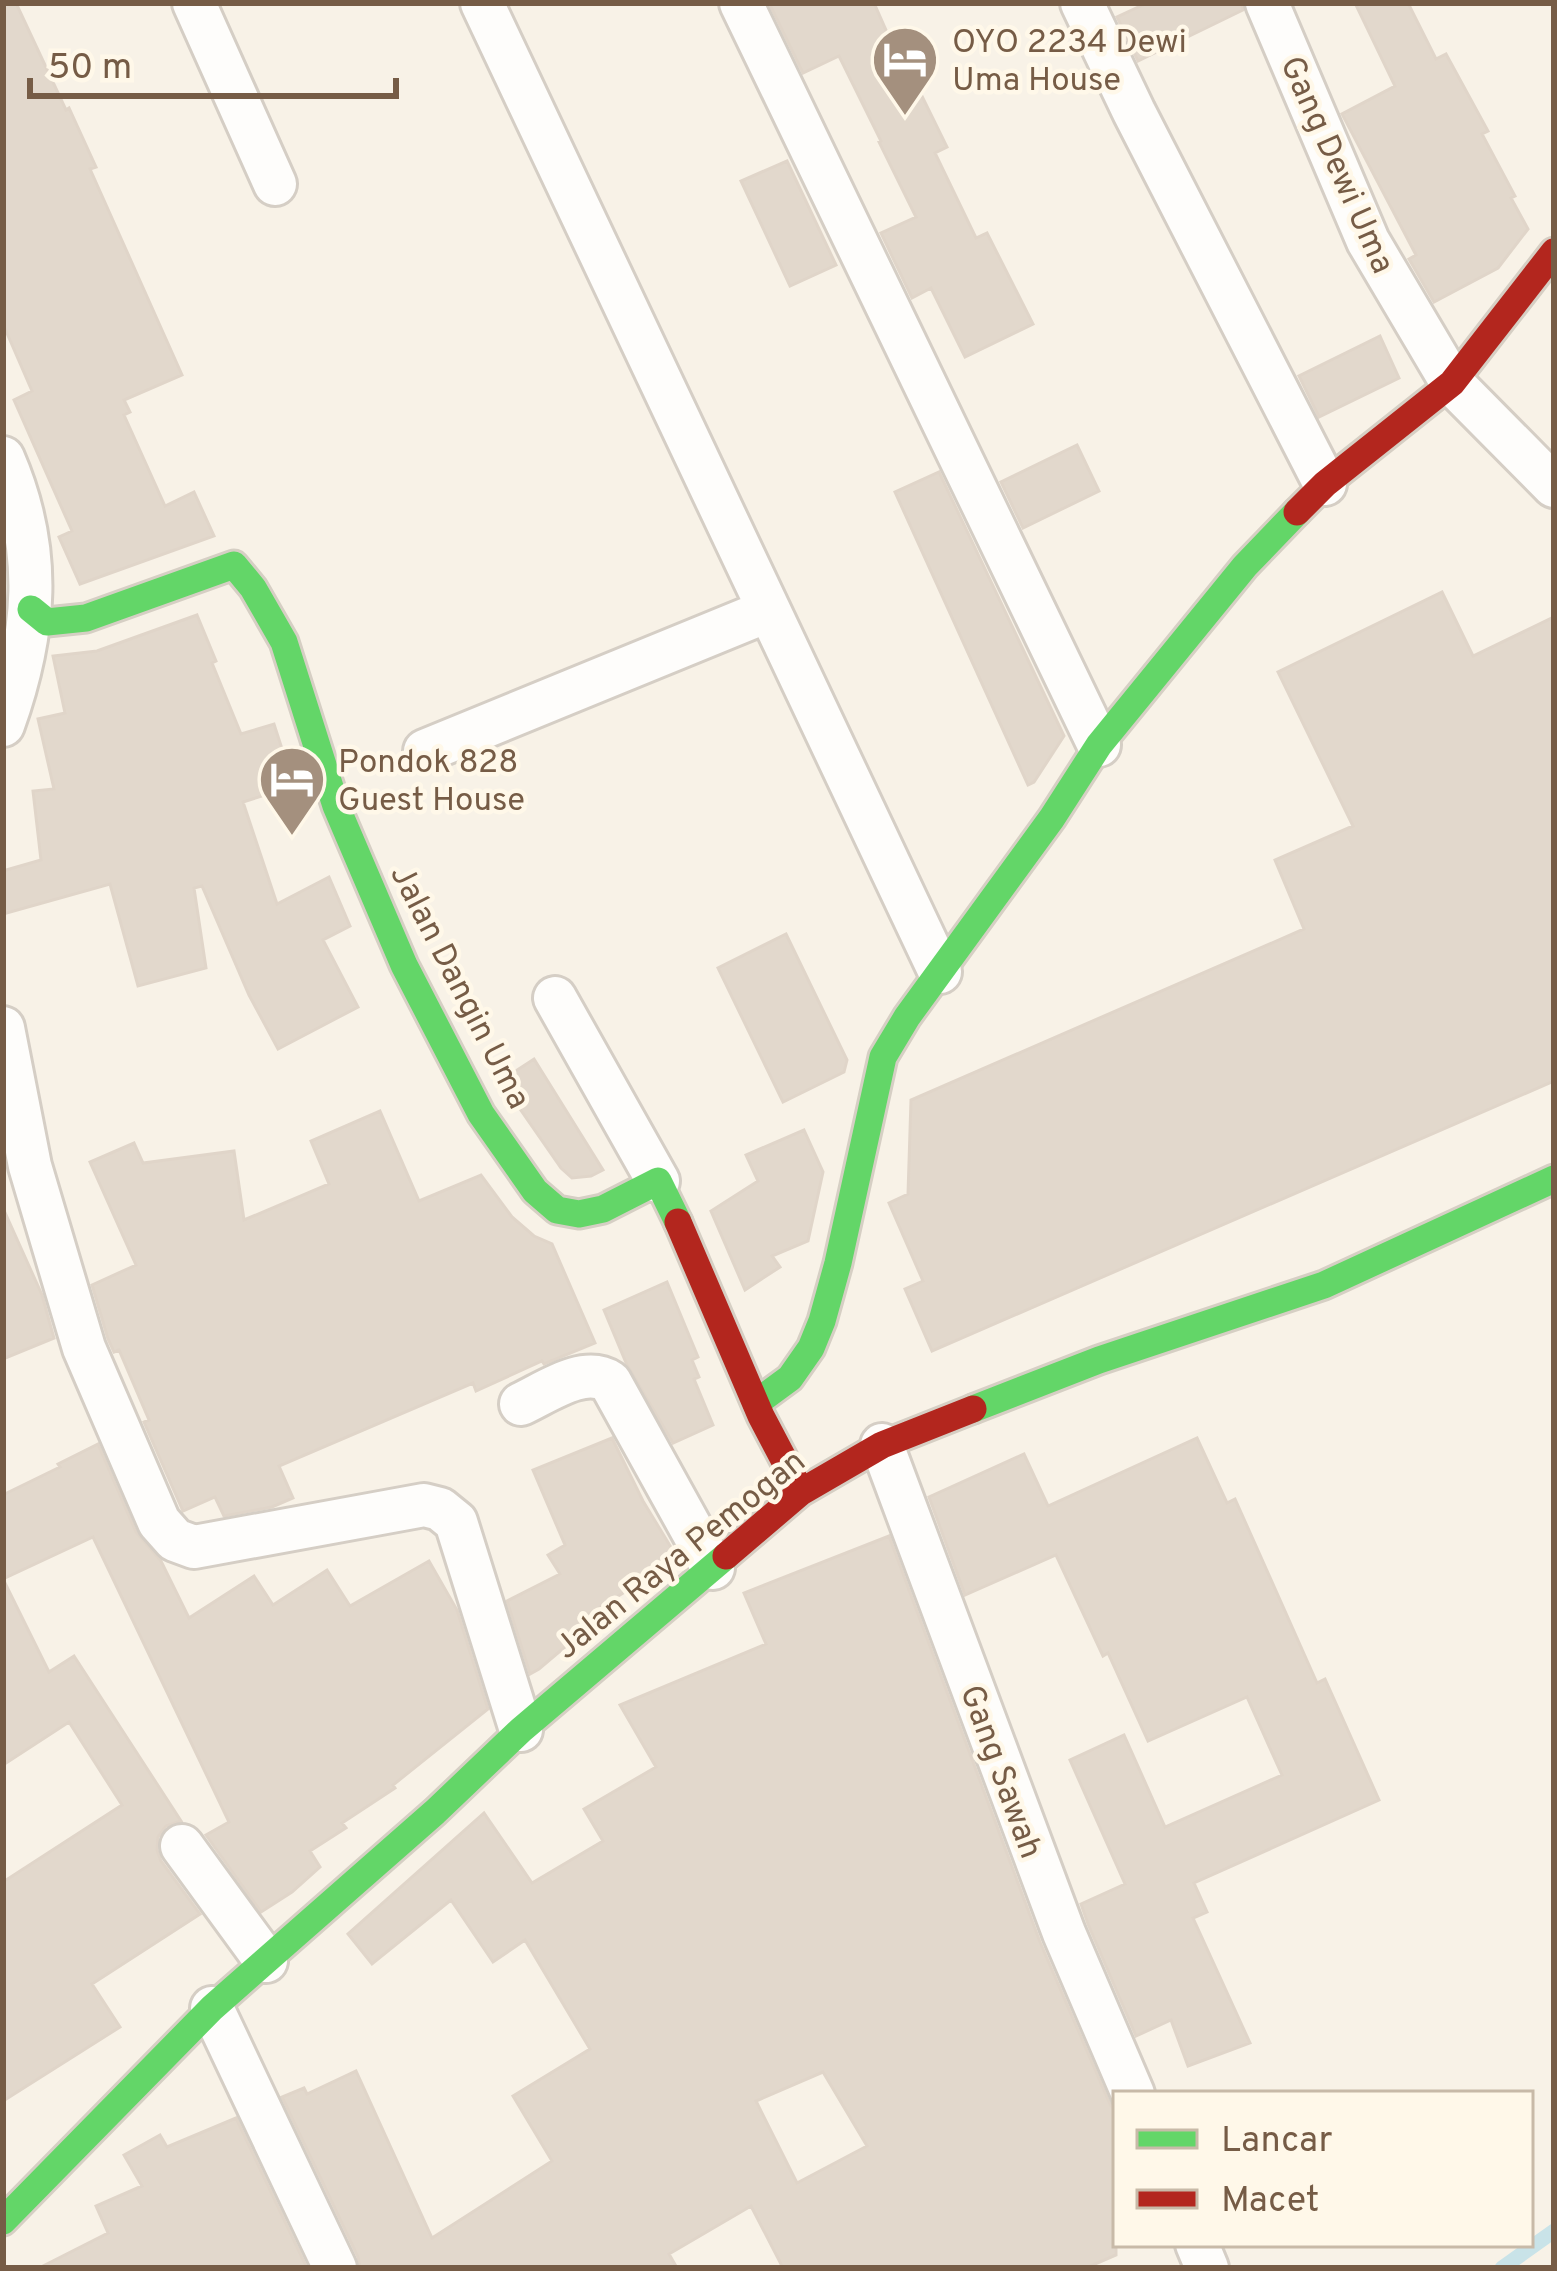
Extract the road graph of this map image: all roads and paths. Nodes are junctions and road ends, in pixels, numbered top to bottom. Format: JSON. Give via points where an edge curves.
{"nodes":[{"id":1,"x":194,"y":3,"type":"edge"},
{"id":2,"x":482,"y":3,"type":"edge"},
{"id":3,"x":741,"y":3,"type":"edge"},
{"id":4,"x":1082,"y":3,"type":"edge"},
{"id":5,"x":1267,"y":3,"type":"edge"},
{"id":6,"x":275,"y":184,"type":"dead end"},
{"id":7,"x":1554,"y":252,"type":"edge"},
{"id":8,"x":1452,"y":383,"type":"junction"},
{"id":9,"x":3,"y":458,"type":"edge"},
{"id":10,"x":1325,"y":484,"type":"junction"},
{"id":11,"x":1554,"y":486,"type":"edge"},
{"id":12,"x":31,"y":609,"type":"junction"},
{"id":13,"x":767,"y":611,"type":"junction"},
{"id":14,"x":7,"y":703,"type":"edge"},
{"id":15,"x":1099,"y":745,"type":"junction"},
{"id":16,"x":425,"y":751,"type":"dead end"},
{"id":17,"x":940,"y":972,"type":"junction"},
{"id":18,"x":555,"y":998,"type":"dead end"},
{"id":19,"x":3,"y":1028,"type":"edge"},
{"id":20,"x":1554,"y":1179,"type":"edge"},
{"id":21,"x":658,"y":1180,"type":"junction"},
{"id":22,"x":521,"y":1403,"type":"dead end"},
{"id":23,"x":760,"y":1412,"type":"junction"},
{"id":24,"x":882,"y":1445,"type":"junction"},
{"id":25,"x":794,"y":1480,"type":"junction"},
{"id":26,"x":712,"y":1568,"type":"junction"},
{"id":27,"x":521,"y":1730,"type":"junction"},
{"id":28,"x":182,"y":1846,"type":"dead end"},
{"id":29,"x":266,"y":1960,"type":"junction"},
{"id":30,"x":212,"y":2008,"type":"junction"},
{"id":31,"x":1132,"y":2091,"type":"edge"},
{"id":32,"x":3,"y":2222,"type":"edge"},
{"id":33,"x":334,"y":2268,"type":"edge"}],
"edges":[{"from":1,"to":6,"type":"street"},
{"from":2,"to":13,"type":"street"},
{"from":3,"to":15,"type":"street"},
{"from":4,"to":10,"type":"street"},
{"from":5,"to":8,"type":"street","name":"Gang Dewi Uma","via":[[1368,241]]},
{"from":7,"to":8,"type":"street"},
{"from":8,"to":10,"type":"street"},
{"from":8,"to":11,"type":"street","name":"Gang Dewi Uma"},
{"from":9,"to":12,"type":"street","via":[[29,535]]},
{"from":10,"to":15,"type":"street","via":[[1245,566]]},
{"from":12,"to":14,"type":"street"},
{"from":12,"to":21,"type":"street","name":"Jalan Dangin Uma","via":[[47,622],[86,618],[234,566],[284,642],[336,806],[404,964],[481,1114],[521,1172],[557,1210],[579,1214]]},
{"from":13,"to":16,"type":"street"},
{"from":13,"to":17,"type":"street"},
{"from":15,"to":17,"type":"street"},
{"from":17,"to":23,"type":"street","via":[[883,1057],[811,1348]]},
{"from":18,"to":21,"type":"street"},
{"from":19,"to":27,"type":"street","via":[[30,1166],[84,1348],[159,1522],[194,1547],[424,1505],[440,1509],[456,1522]]},
{"from":20,"to":24,"type":"street","name":"Jalan Raya Pemogan","via":[[1324,1285],[1099,1360]]},
{"from":21,"to":23,"type":"street"},
{"from":22,"to":26,"type":"street","via":[[585,1375],[610,1382]]},
{"from":23,"to":25,"type":"street"},
{"from":24,"to":25,"type":"street","name":"Jalan Raya Pemogan"},
{"from":24,"to":31,"type":"street","name":"Gang Sawah","via":[[1064,1934]]},
{"from":25,"to":26,"type":"street","name":"Jalan Raya Pemogan"},
{"from":26,"to":27,"type":"street","name":"Jalan Raya Pemogan"},
{"from":27,"to":29,"type":"street","name":"Jalan Raya Pemogan"},
{"from":28,"to":29,"type":"street"},
{"from":29,"to":30,"type":"street","name":"Jalan Raya Pemogan"},
{"from":30,"to":32,"type":"street","name":"Jalan Raya Pemogan"},
{"from":30,"to":33,"type":"street"}]}
